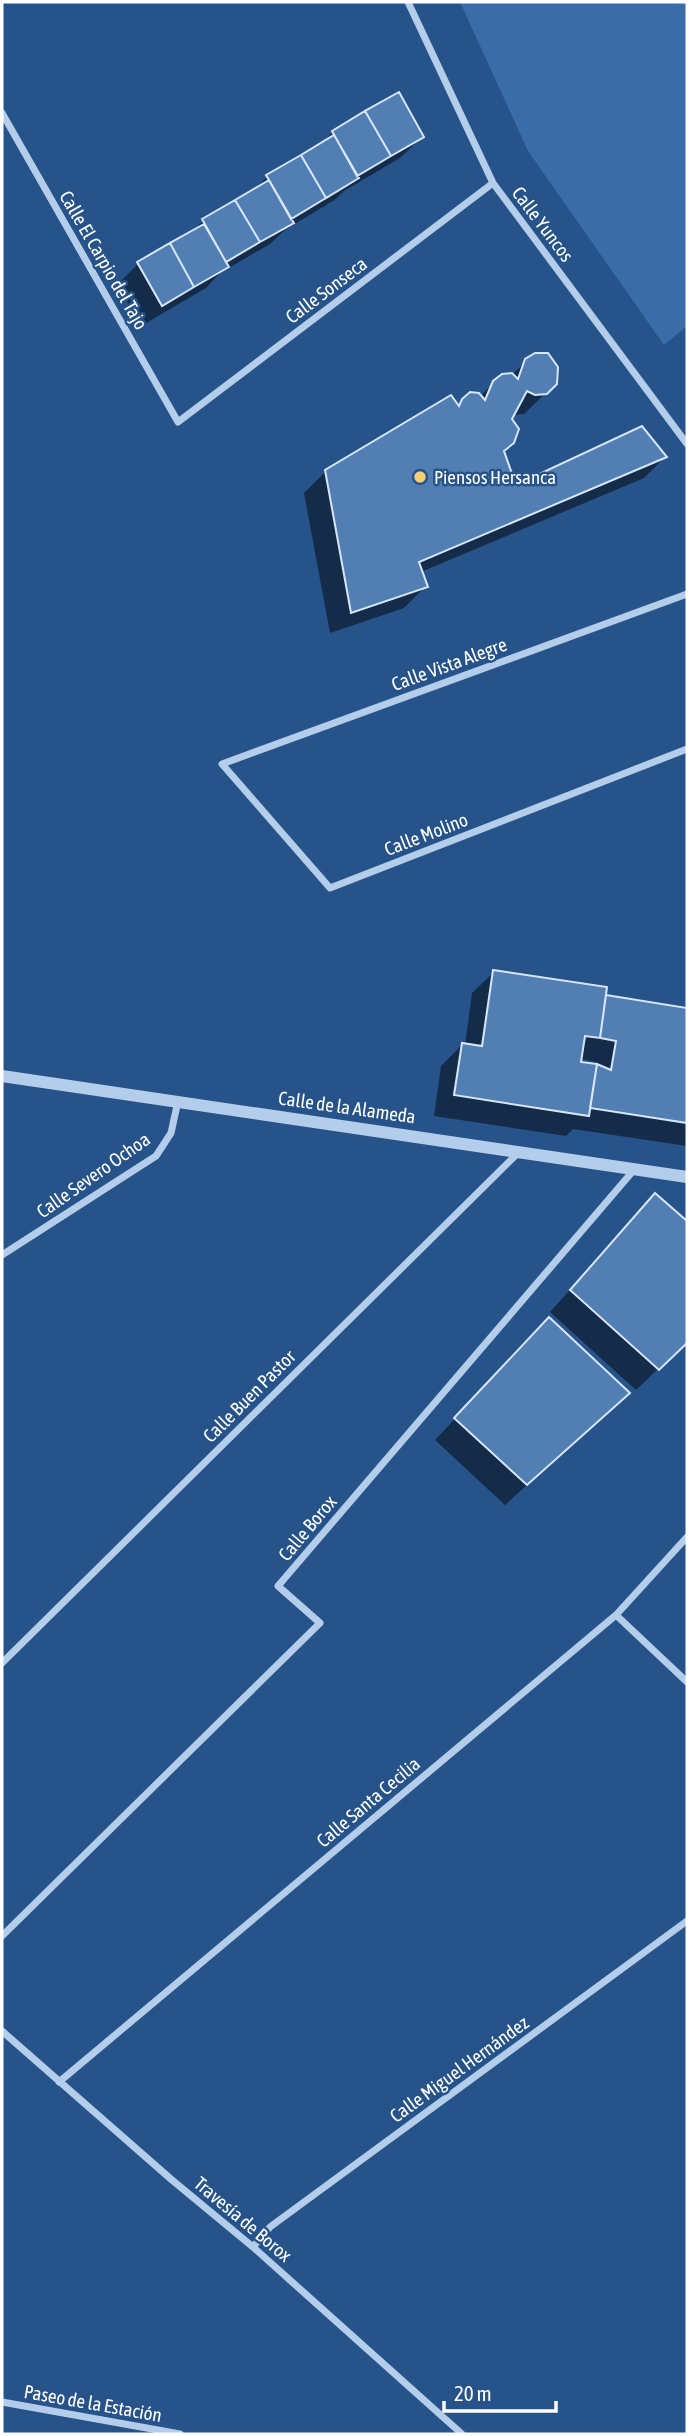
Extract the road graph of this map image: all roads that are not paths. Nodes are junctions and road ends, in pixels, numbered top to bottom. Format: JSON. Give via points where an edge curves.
{"nodes":[{"id":1,"x":408,"y":2,"type":"edge"},
{"id":2,"x":2,"y":113,"type":"edge"},
{"id":3,"x":493,"y":183,"type":"junction"},
{"id":4,"x":178,"y":422,"type":"joint"},
{"id":5,"x":687,"y":444,"type":"edge"},
{"id":6,"x":687,"y":594,"type":"edge"},
{"id":7,"x":687,"y":749,"type":"edge"},
{"id":8,"x":222,"y":764,"type":"joint"},
{"id":9,"x":2,"y":1076,"type":"edge"},
{"id":10,"x":178,"y":1101,"type":"junction"},
{"id":11,"x":519,"y":1152,"type":"junction"},
{"id":12,"x":633,"y":1171,"type":"junction"},
{"id":13,"x":687,"y":1177,"type":"edge"},
{"id":14,"x":2,"y":1255,"type":"edge"},
{"id":15,"x":687,"y":1537,"type":"edge"},
{"id":16,"x":616,"y":1615,"type":"junction"},
{"id":17,"x":2,"y":1663,"type":"edge"},
{"id":18,"x":687,"y":1682,"type":"edge"},
{"id":19,"x":687,"y":1921,"type":"edge"},
{"id":20,"x":2,"y":1936,"type":"edge"},
{"id":21,"x":2,"y":2031,"type":"edge"},
{"id":22,"x":59,"y":2082,"type":"junction"},
{"id":23,"x":253,"y":2247,"type":"junction"},
{"id":24,"x":2,"y":2402,"type":"edge"},
{"id":25,"x":180,"y":2434,"type":"edge"},
{"id":26,"x":462,"y":2434,"type":"edge"}],
"edges":[{"from":1,"to":3,"type":"street","name":"Calle Yuncos"},
{"from":2,"to":4,"type":"street","name":"Calle El Carpio del Tajo"},
{"from":3,"to":4,"type":"street","name":"Calle Sonseca"},
{"from":3,"to":5,"type":"street","name":"Calle Yuncos"},
{"from":6,"to":8,"type":"street","name":"Calle Vista Alegre"},
{"from":7,"to":8,"type":"street","name":"Calle Molino","via":[[330,888]]},
{"from":9,"to":10,"type":"street","name":"Calle de la Alameda"},
{"from":10,"to":11,"type":"street","name":"Calle de la Alameda"},
{"from":10,"to":14,"type":"street","name":"Calle Severo Ochoa","via":[[171,1132],[156,1156]]},
{"from":11,"to":12,"type":"street","name":"Calle de la Alameda"},
{"from":11,"to":17,"type":"street","name":"Calle Buen Pastor"},
{"from":12,"to":13,"type":"street","name":"Calle de la Alameda"},
{"from":12,"to":20,"type":"street","name":"Calle Borox","via":[[278,1586],[320,1623]]},
{"from":15,"to":16,"type":"street","name":"Calle Santa Cecilia"},
{"from":16,"to":18,"type":"street"},
{"from":16,"to":22,"type":"street","name":"Calle Santa Cecilia"},
{"from":19,"to":23,"type":"street","name":"Calle Miguel Hernández","via":[[270,2227]]},
{"from":21,"to":22,"type":"street","name":"Travesía de Borox"},
{"from":22,"to":23,"type":"street","name":"Travesía de Borox"},
{"from":23,"to":26,"type":"street","name":"Travesía de Borox"},
{"from":24,"to":25,"type":"street","name":"Paseo de la Estación"}]}
